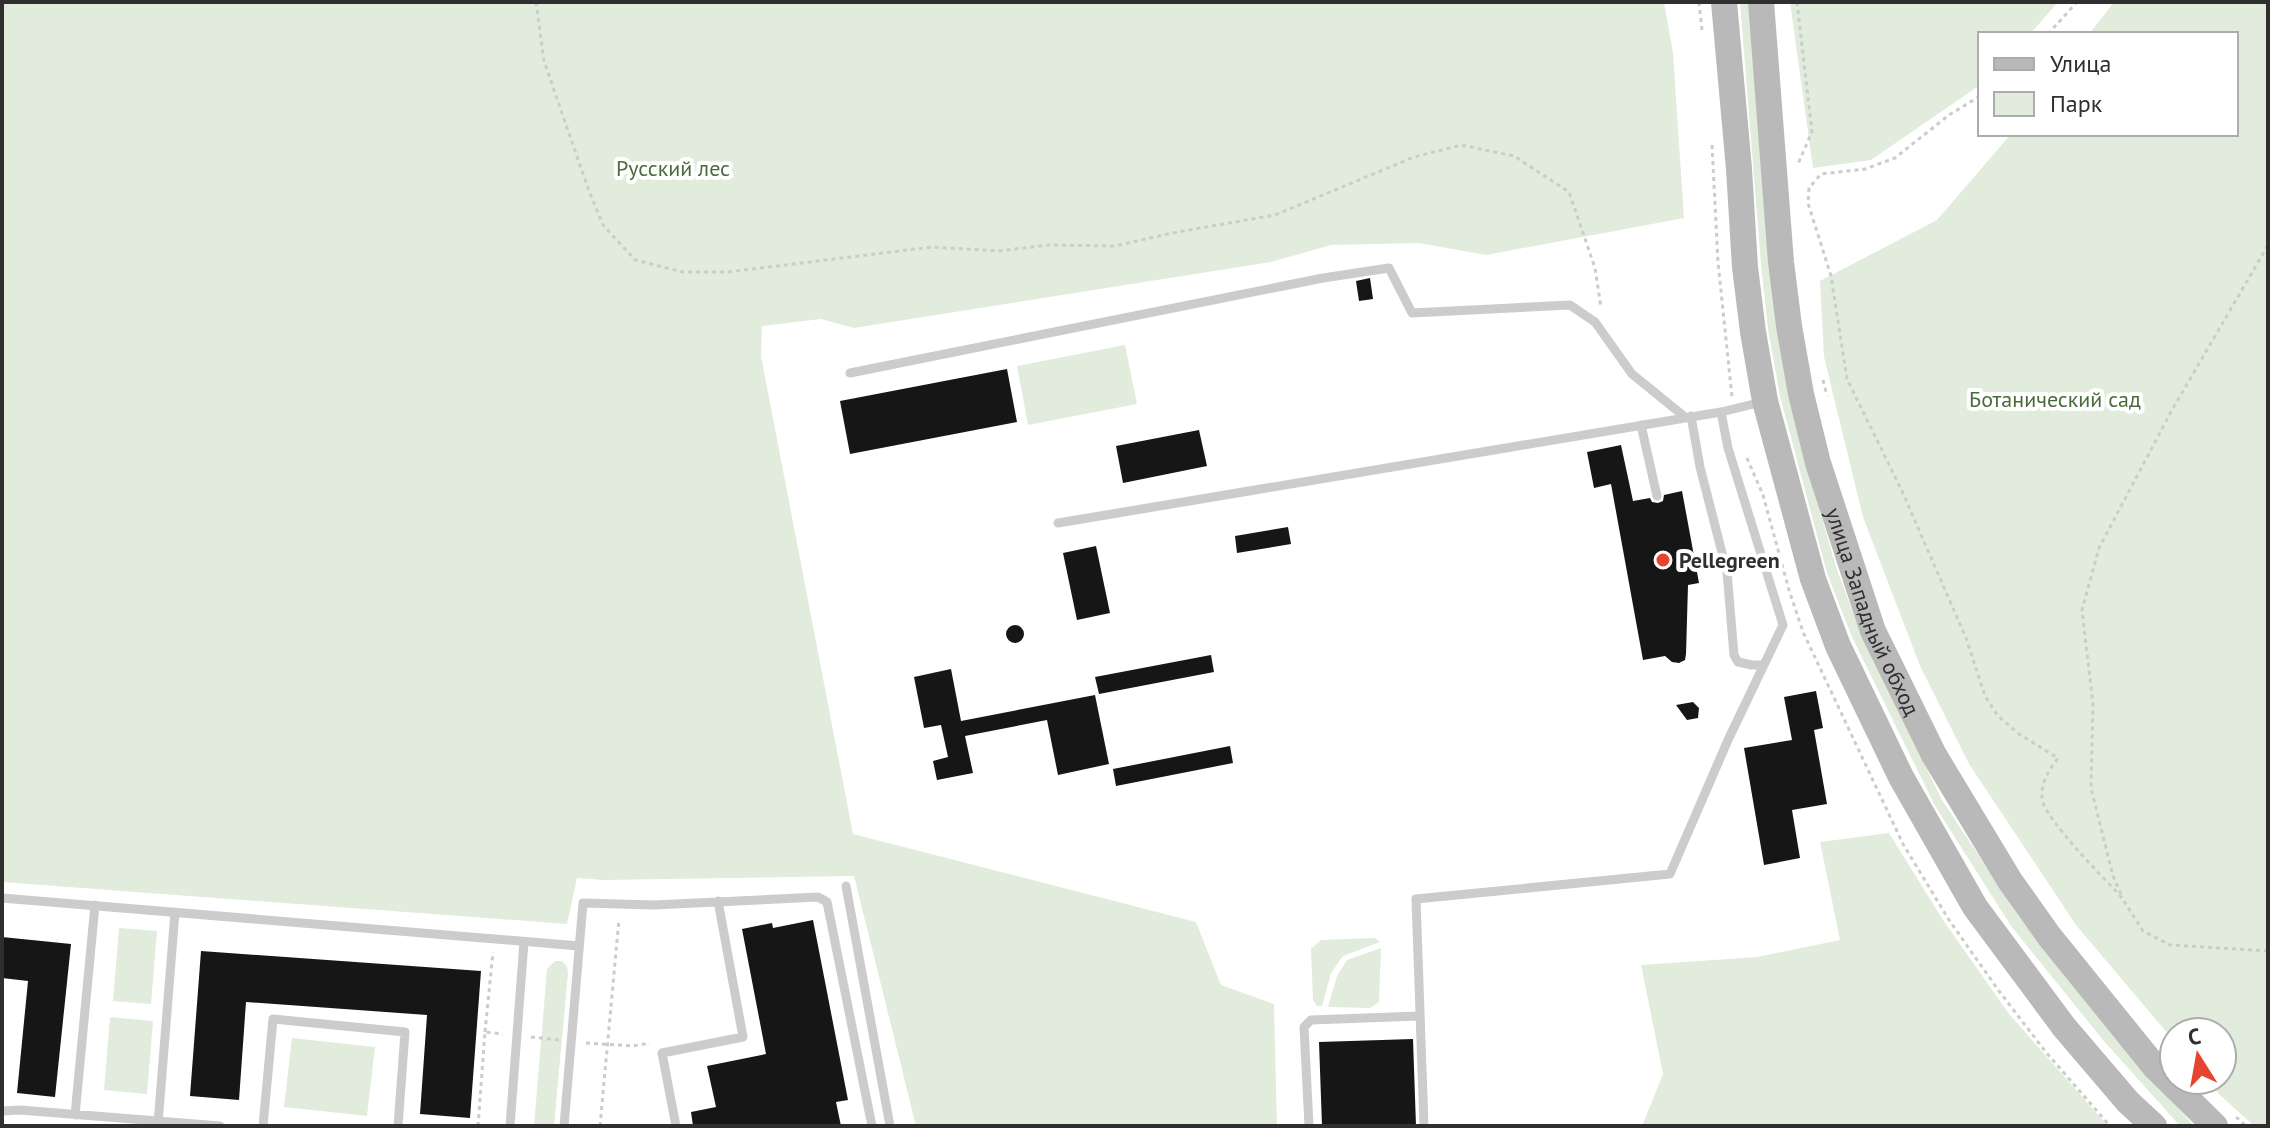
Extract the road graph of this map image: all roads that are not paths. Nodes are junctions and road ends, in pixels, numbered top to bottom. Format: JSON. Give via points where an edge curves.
{"nodes":[{"id":1,"x":1724,"y":2,"type":"edge"},
{"id":2,"x":1761,"y":2,"type":"edge"},
{"id":3,"x":850,"y":373,"type":"dead end"},
{"id":4,"x":1765,"y":401,"type":"junction"},
{"id":5,"x":1721,"y":412,"type":"junction"},
{"id":6,"x":1688,"y":417,"type":"junction"},
{"id":7,"x":1641,"y":425,"type":"junction"},
{"id":8,"x":1657,"y":496,"type":"dead end"},
{"id":9,"x":1058,"y":523,"type":"dead end"},
{"id":10,"x":1764,"y":665,"type":"junction"},
{"id":11,"x":846,"y":886,"type":"dead end"},
{"id":12,"x":2,"y":898,"type":"edge"},
{"id":13,"x":718,"y":901,"type":"junction"},
{"id":14,"x":95,"y":905,"type":"junction"},
{"id":15,"x":175,"y":912,"type":"junction"},
{"id":16,"x":524,"y":942,"type":"junction"},
{"id":17,"x":579,"y":946,"type":"junction"},
{"id":18,"x":1420,"y":1016,"type":"junction"},
{"id":19,"x":2128,"y":1102,"type":"junction"},
{"id":20,"x":2,"y":1111,"type":"edge"},
{"id":21,"x":75,"y":1115,"type":"junction"},
{"id":22,"x":158,"y":1123,"type":"edge"},
{"id":23,"x":220,"y":1126,"type":"edge"},
{"id":24,"x":263,"y":1126,"type":"edge"},
{"id":25,"x":398,"y":1126,"type":"edge"},
{"id":26,"x":510,"y":1126,"type":"edge"},
{"id":27,"x":564,"y":1126,"type":"edge"},
{"id":28,"x":676,"y":1126,"type":"edge"},
{"id":29,"x":872,"y":1126,"type":"edge"},
{"id":30,"x":890,"y":1126,"type":"edge"},
{"id":31,"x":1309,"y":1126,"type":"edge"},
{"id":32,"x":1424,"y":1126,"type":"edge"},
{"id":33,"x":2141,"y":1126,"type":"edge"},
{"id":34,"x":2154,"y":1126,"type":"edge"},
{"id":35,"x":2215,"y":1126,"type":"edge"}],
"edges":[{"from":1,"to":4,"type":"main road","name":"улица Западный обход","via":[[1745,267]]},
{"from":2,"to":35,"type":"main road","name":"улица Западный обход","via":[[1781,262],[1801,394],[1873,631],[1934,755],[2010,881],[2155,1067]]},
{"from":3,"to":6,"type":"lane","via":[[1389,268],[1412,313],[1570,305],[1595,322],[1632,374]]},
{"from":4,"to":5,"type":"lane"},
{"from":4,"to":19,"type":"main road","name":"улица Западный обход","via":[[1813,579],[1838,646],[1901,777],[1975,907],[2064,1027]]},
{"from":5,"to":6,"type":"lane"},
{"from":5,"to":10,"type":"lane","via":[[1783,625]]},
{"from":6,"to":7,"type":"lane"},
{"from":6,"to":10,"type":"lane","via":[[1727,572],[1734,655],[1738,662]]},
{"from":7,"to":8,"type":"lane"},
{"from":7,"to":9,"type":"lane"},
{"from":10,"to":18,"type":"lane","via":[[1670,874],[1416,899]]},
{"from":11,"to":30,"type":"lane"},
{"from":12,"to":14,"type":"lane"},
{"from":13,"to":17,"type":"lane","via":[[583,903]]},
{"from":13,"to":28,"type":"lane","via":[[743,1037],[662,1053]]},
{"from":13,"to":29,"type":"lane","via":[[818,897],[827,902]]},
{"from":14,"to":15,"type":"lane"},
{"from":14,"to":21,"type":"lane"},
{"from":15,"to":16,"type":"lane"},
{"from":15,"to":22,"type":"lane"},
{"from":16,"to":17,"type":"lane"},
{"from":16,"to":26,"type":"lane"},
{"from":17,"to":27,"type":"lane"},
{"from":18,"to":31,"type":"lane","via":[[1311,1020],[1304,1027]]},
{"from":18,"to":32,"type":"lane"},
{"from":19,"to":33,"type":"main road"},
{"from":19,"to":34,"type":"main road","name":"улица Западный обход"},
{"from":20,"to":21,"type":"lane"},
{"from":21,"to":22,"type":"lane"},
{"from":22,"to":23,"type":"lane"},
{"from":24,"to":25,"type":"lane","via":[[273,1019],[405,1032]]}]}
